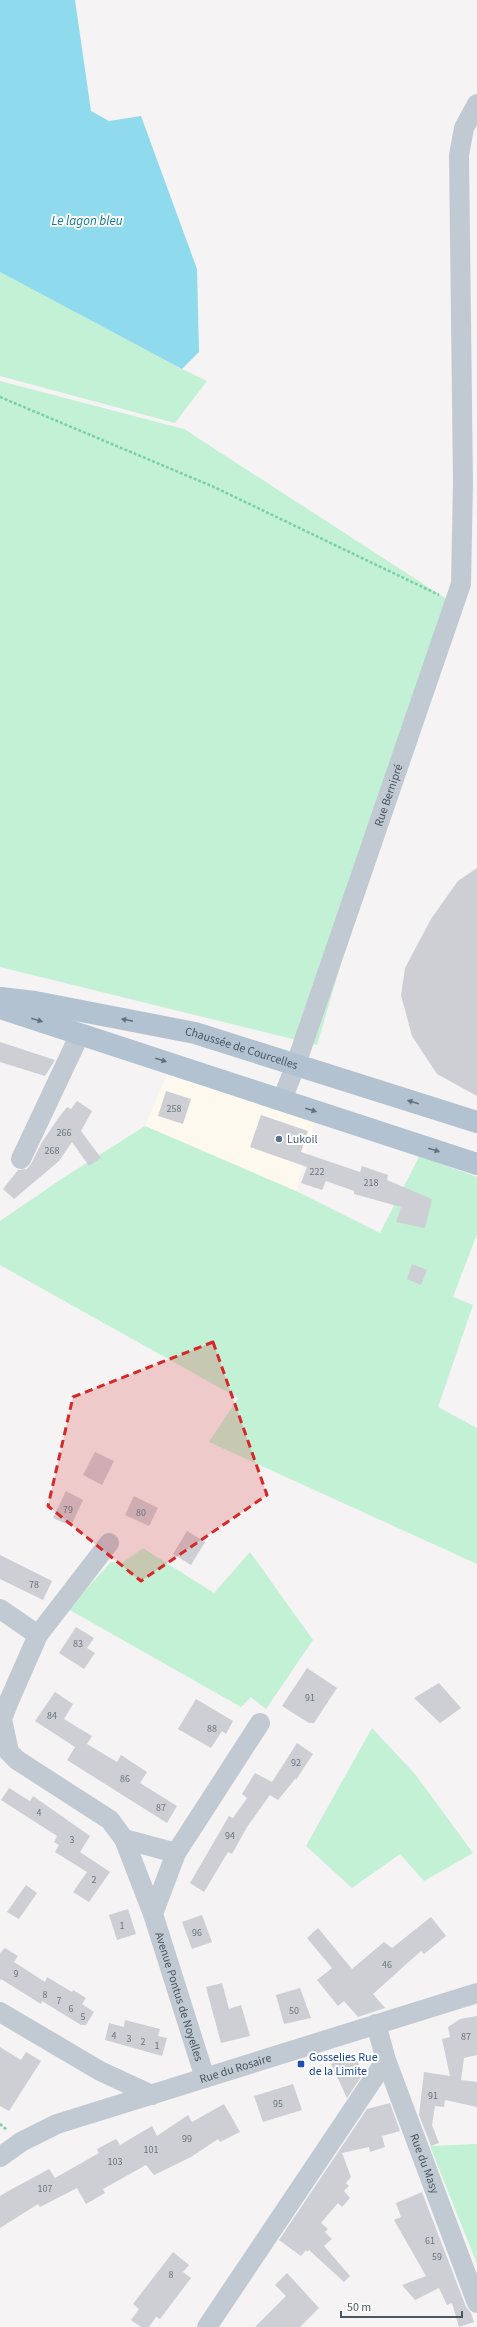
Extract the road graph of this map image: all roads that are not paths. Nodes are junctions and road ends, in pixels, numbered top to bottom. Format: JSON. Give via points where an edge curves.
{"nodes":[{"id":1,"x":477,"y":104,"type":"edge"},
{"id":2,"x":470,"y":433,"type":"edge"},
{"id":3,"x":0,"y":998,"type":"edge"},
{"id":4,"x":0,"y":1008,"type":"edge"},
{"id":5,"x":93,"y":1013,"type":"junction"},
{"id":6,"x":80,"y":1034,"type":"junction"},
{"id":7,"x":296,"y":1064,"type":"junction"},
{"id":8,"x":282,"y":1100,"type":"junction"},
{"id":9,"x":477,"y":1122,"type":"edge"},
{"id":10,"x":21,"y":1159,"type":"dead end"},
{"id":11,"x":477,"y":1164,"type":"edge"},
{"id":12,"x":108,"y":1543,"type":"dead end"},
{"id":13,"x":0,"y":1609,"type":"edge"},
{"id":14,"x":38,"y":1635,"type":"junction"},
{"id":15,"x":260,"y":1722,"type":"dead end"},
{"id":16,"x":124,"y":1839,"type":"junction"},
{"id":17,"x":176,"y":1853,"type":"junction"},
{"id":18,"x":153,"y":1914,"type":"junction"},
{"id":19,"x":477,"y":1993,"type":"edge"},
{"id":20,"x":0,"y":2012,"type":"edge"},
{"id":21,"x":376,"y":2024,"type":"junction"},
{"id":22,"x":386,"y":2060,"type":"junction"},
{"id":23,"x":205,"y":2078,"type":"junction"},
{"id":24,"x":152,"y":2095,"type":"junction"},
{"id":25,"x":0,"y":2157,"type":"edge"},
{"id":26,"x":477,"y":2303,"type":"edge"},
{"id":27,"x":207,"y":2327,"type":"edge"}],
"edges":[{"from":1,"to":2,"type":"street","name":"Rue Bernipré","via":[[464,128],[460,155]]},
{"from":2,"to":7,"type":"street","name":"Rue Bernipré","via":[[463,483],[461,584]]},
{"from":3,"to":5,"type":"main road","name":"Chaussée de Courcelles"},
{"from":4,"to":6,"type":"main road","one_way":true},
{"from":5,"to":6,"type":"main road"},
{"from":7,"to":5,"type":"main road","name":"Chaussée de Courcelles","one_way":true,"via":[[195,1033]]},
{"from":6,"to":8,"type":"main road","one_way":true},
{"from":6,"to":10,"type":"street"},
{"from":7,"to":8,"type":"street","name":"Rue Bernipré"},
{"from":9,"to":7,"type":"main road","name":"Chaussée de Courcelles","one_way":true},
{"from":8,"to":11,"type":"main road","one_way":true},
{"from":12,"to":14,"type":"street","name":"Avenue Pontus de Noyelles"},
{"from":13,"to":14,"type":"street"},
{"from":14,"to":16,"type":"street","name":"Avenue Pontus de Noyelles","via":[[2,1719],[9,1752],[17,1760],[110,1820]]},
{"from":15,"to":17,"type":"street"},
{"from":16,"to":17,"type":"street"},
{"from":16,"to":18,"type":"street","name":"Avenue Pontus de Noyelles"},
{"from":17,"to":18,"type":"street"},
{"from":18,"to":23,"type":"street","name":"Avenue Pontus de Noyelles"},
{"from":19,"to":21,"type":"street","name":"Rue du Rosaire"},
{"from":20,"to":24,"type":"street","via":[[100,2071]]},
{"from":21,"to":22,"type":"street","name":"Rue du Masy"},
{"from":21,"to":23,"type":"street","name":"Rue du Rosaire"},
{"from":22,"to":26,"type":"street","name":"Rue du Masy"},
{"from":22,"to":27,"type":"street"},
{"from":23,"to":24,"type":"street","name":"Rue du Rosaire"},
{"from":24,"to":25,"type":"street","name":"Rue du Rosaire","via":[[57,2124],[21,2142]]}]}
